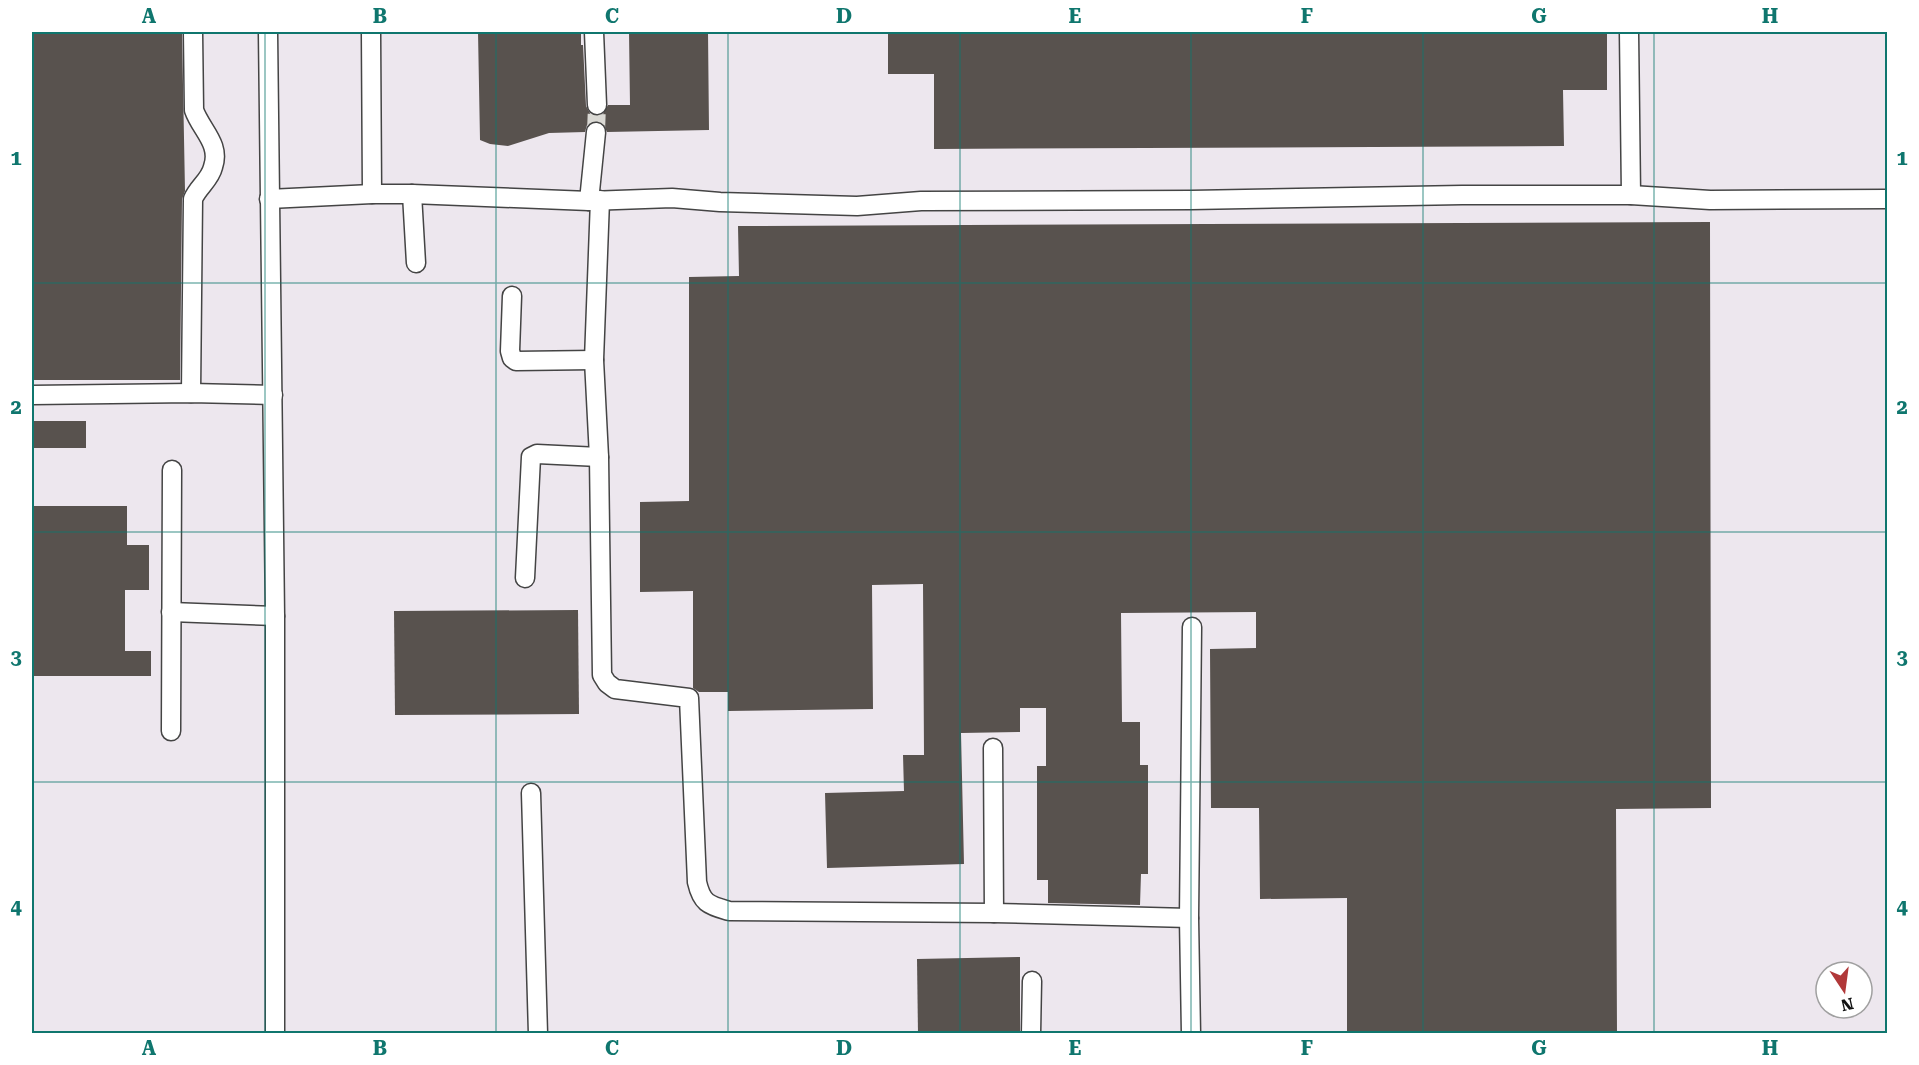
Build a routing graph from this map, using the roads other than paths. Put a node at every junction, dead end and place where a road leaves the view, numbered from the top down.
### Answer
1 (193, 32) edge
2 (268, 32) edge
3 (371, 32) edge
4 (594, 32) edge
5 (1629, 32) edge
6 (597, 105) tunnel mouth
7 (596, 132) tunnel mouth
8 (372, 194) junction
9 (412, 194) junction
10 (1631, 195) junction
11 (269, 199) junction
12 (1887, 199) edge
13 (594, 200) junction
14 (416, 264) dead end
15 (512, 296) dead end
16 (594, 360) junction
17 (191, 393) junction
18 (32, 395) edge
19 (273, 395) junction
20 (599, 457) junction
21 (172, 470) dead end
22 (525, 578) dead end
23 (171, 612) junction
24 (275, 616) junction
25 (1192, 627) dead end
26 (171, 731) dead end
27 (993, 748) dead end
28 (531, 793) dead end
29 (994, 913) junction
30 (1189, 918) junction
31 (1032, 981) dead end
32 (275, 1034) edge
33 (538, 1034) edge
34 (1031, 1034) edge
35 (1191, 1034) edge

1 - 17 street
2 - 11 street
3 - 8 street
4 - 6 street
5 - 10 street
7 - 13 street
8 - 9 street
8 - 11 street
9 - 13 street
9 - 14 street
10 - 12 street
10 - 13 street
11 - 19 street
13 - 16 street
15 - 16 street
16 - 20 street
17 - 18 street
17 - 19 street
19 - 24 street
20 - 22 street
20 - 29 street
21 - 23 street
23 - 24 street
23 - 26 street
24 - 32 street
25 - 30 street
27 - 29 street
28 - 33 street
29 - 30 street
30 - 35 street
31 - 34 street

